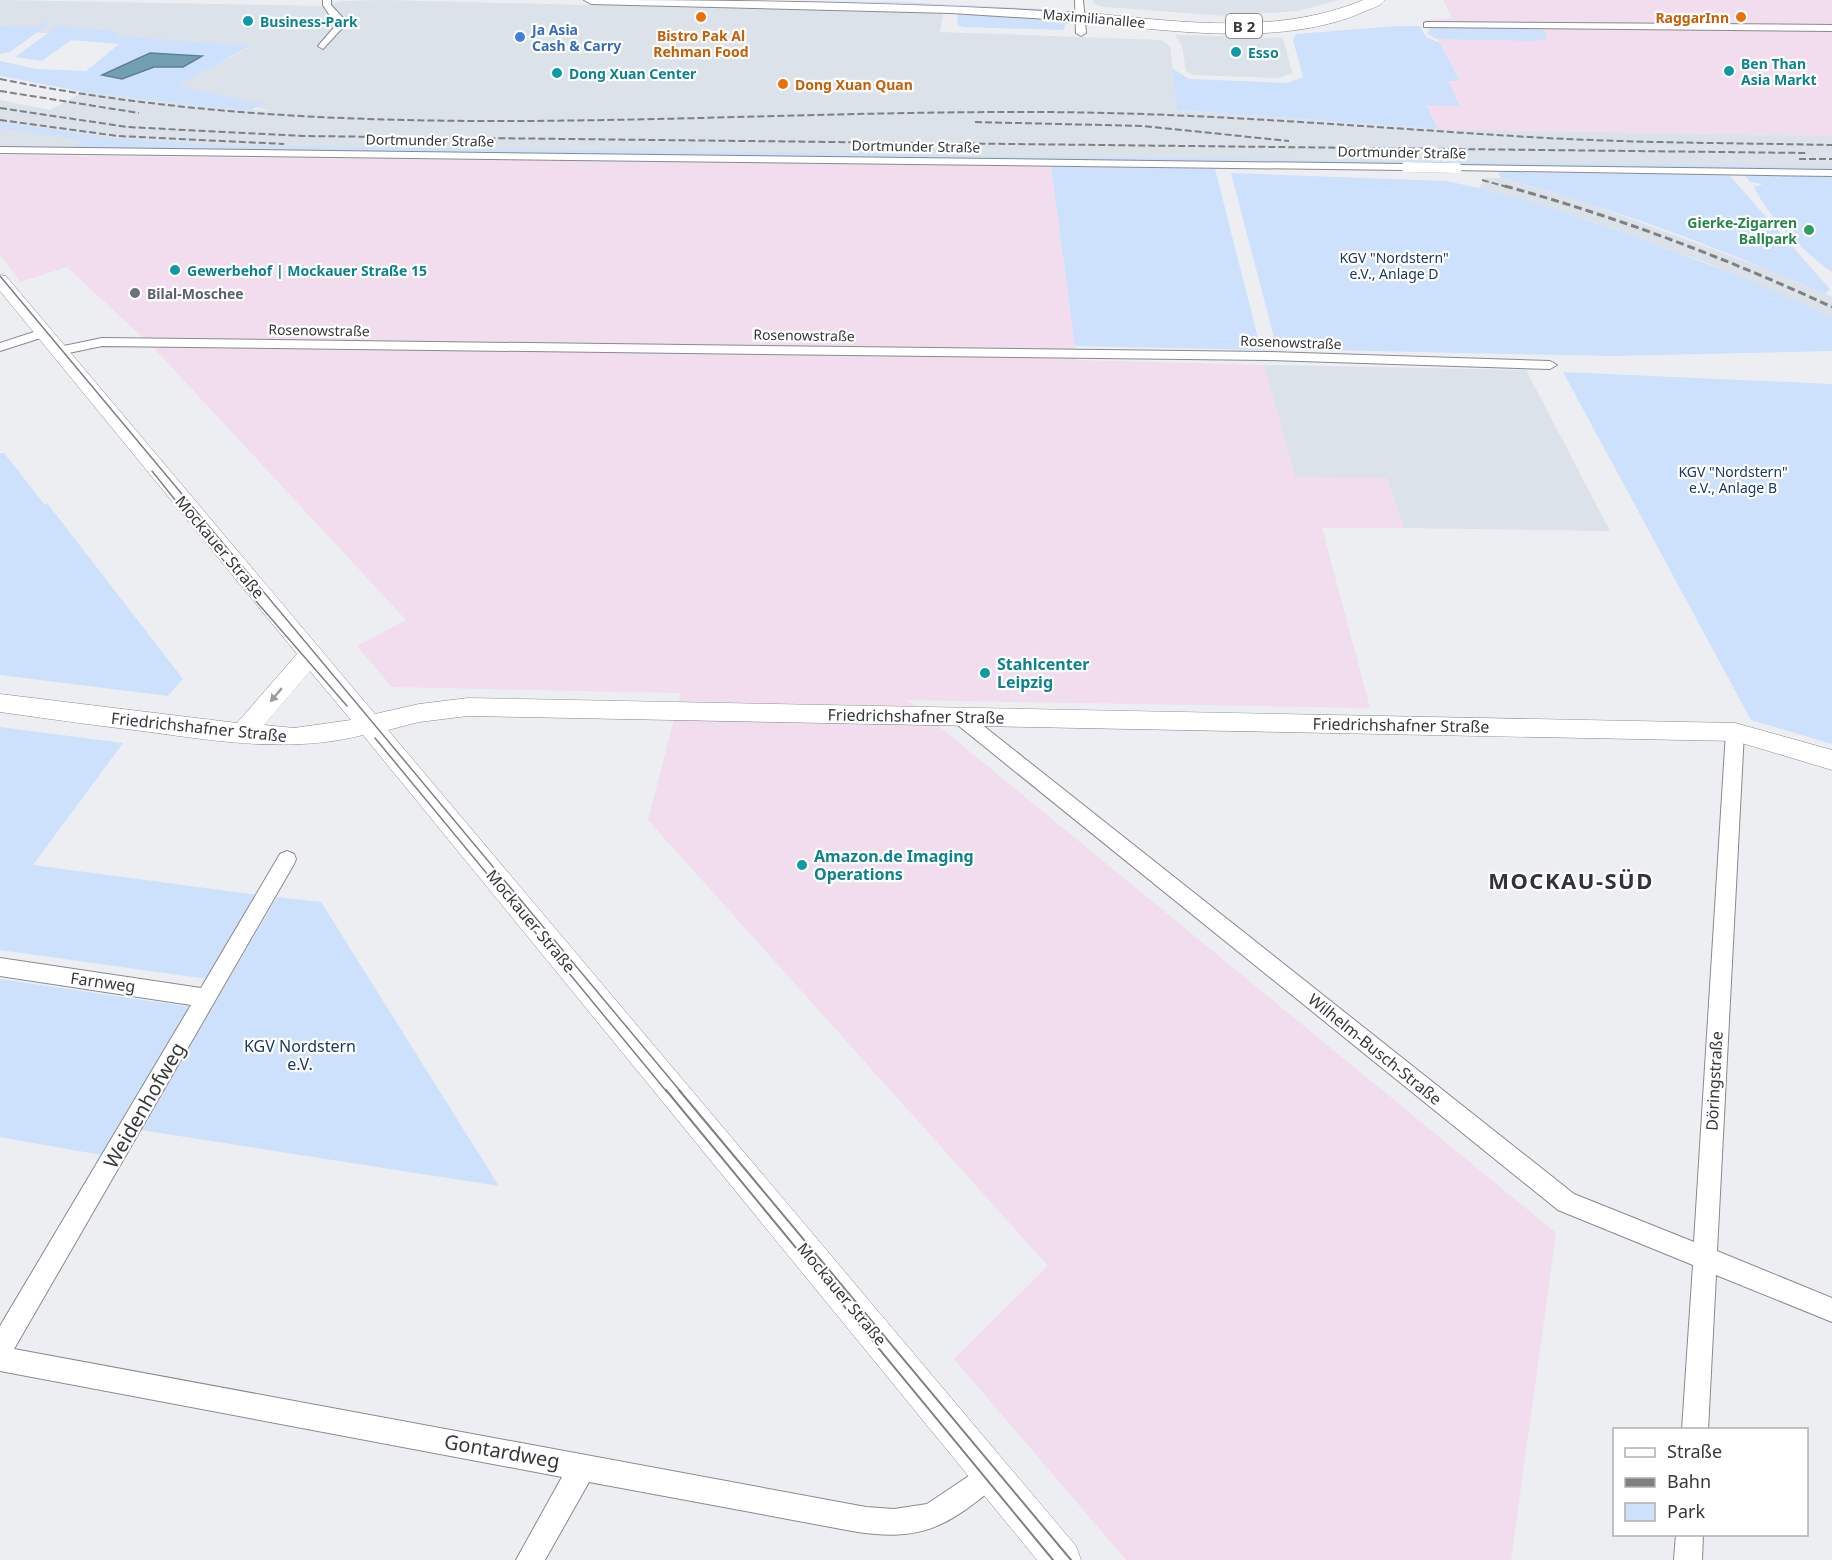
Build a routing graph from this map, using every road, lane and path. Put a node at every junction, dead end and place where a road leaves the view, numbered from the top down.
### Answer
1 (327, 0) edge
2 (591, 0) edge
3 (920, 0) edge
4 (1350, 0) edge
5 (1377, 0) edge
6 (1080, 15) edge
7 (1427, 25) dead end
8 (1832, 28) edge
9 (323, 46) dead end
10 (0, 150) edge
11 (1832, 173) edge
12 (0, 280) edge
13 (43, 333) junction
14 (0, 347) edge
15 (59, 351) junction
16 (1550, 365) dead end
17 (310, 655) junction
18 (0, 703) edge
19 (960, 717) junction
20 (369, 725) junction
21 (1735, 732) junction
22 (240, 734) junction
23 (1832, 760) edge
24 (287, 859) dead end
25 (0, 967) edge
26 (206, 998) junction
27 (1703, 1258) junction
28 (1832, 1310) edge
29 (0, 1350) edge
30 (0, 1359) edge
31 (1695, 1428) edge
32 (583, 1466) junction
33 (991, 1474) junction
34 (1690, 1536) edge
35 (530, 1560) edge
36 (1062, 1560) edge
37 (1688, 1560) edge

1 - 9 street
2 - 6 main road, Maximilianallee / B 2
3 - 6 main road, Maximilianallee / B 2
4 - 6 highway, Maximilianallee / B 2
5 - 6 highway, Maximilianallee / B 2
7 - 8 street
10 - 11 street, Dortmunder Straße, bridge
12 - 13 main road, Mockauer Straße
13 - 14 street
13 - 15 main road, Mockauer Straße
15 - 16 street, Rosenowstraße
15 - 17 main road, Mockauer Straße
17 - 20 main road, Mockauer Straße
17 -> 22 main road
18 - 22 main road, Friedrichshafner Straße
19 - 20 main road, Friedrichshafner Straße
19 - 21 main road, Friedrichshafner Straße
19 - 27 street, Wilhelm-Busch-Straße
20 - 22 main road, Friedrichshafner Straße
20 - 33 main road, Mockauer Straße
21 - 23 main road, Friedrichshafner Straße
21 - 27 street, Döringstraße
24 - 26 street, Weidenhofweg
25 - 26 street, Farnweg
26 - 29 street, Weidenhofweg
27 - 28 street, Wilhelm-Busch-Straße
27 - 31 street, Döringstraße
30 - 32 street, Gontardweg
32 - 33 street, Gontardweg
32 - 35 street
33 - 36 main road, Mockauer Straße
34 - 37 street

